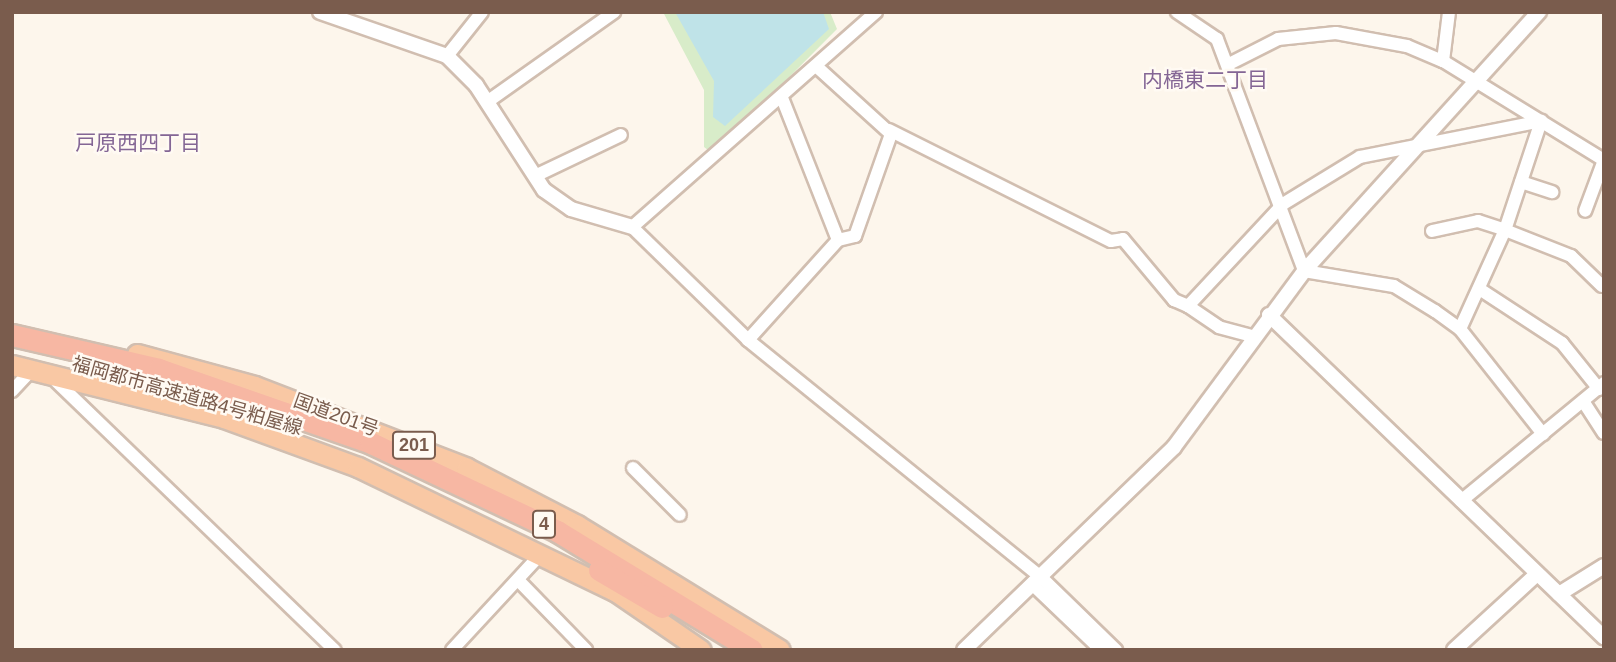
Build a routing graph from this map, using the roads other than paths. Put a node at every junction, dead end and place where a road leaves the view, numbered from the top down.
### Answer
1 (320, 12) edge
2 (482, 12) edge
3 (614, 12) edge
4 (877, 12) edge
5 (1177, 12) edge
6 (1450, 12) edge
7 (1539, 12) edge
8 (447, 56) junction
9 (1443, 61) junction
10 (1229, 64) junction
11 (816, 65) junction
12 (1480, 82) junction
13 (782, 98) junction
14 (487, 102) junction
15 (1541, 121) junction
16 (889, 130) junction
17 (621, 135) dead end
18 (1416, 150) junction
19 (535, 176) junction
20 (1521, 182) junction
21 (1552, 192) dead end
22 (1283, 204) junction
23 (1585, 211) dead end
24 (632, 227) junction
25 (1505, 230) junction
26 (1432, 231) dead end
27 (838, 240) junction
28 (1304, 271) junction
29 (1602, 286) edge
30 (1481, 290) junction
31 (1188, 306) junction
32 (1269, 315) junction
33 (1460, 329) junction
34 (12, 331) edge
35 (1252, 336) junction
36 (748, 340) junction
37 (12, 349) edge
38 (20, 369) edge
39 (12, 371) edge
40 (1601, 386) edge
41 (12, 391) edge
42 (1583, 401) junction
43 (1604, 433) edge
44 (1543, 434) junction
45 (633, 468) dead end
46 (1461, 501) junction
47 (680, 515) dead end
48 (541, 554) junction
49 (1604, 566) edge
50 (1537, 574) junction
51 (518, 580) junction
52 (1037, 581) junction
53 (1559, 594) junction
54 (1604, 637) edge
55 (335, 650) edge
56 (452, 650) edge
57 (586, 650) edge
58 (701, 650) edge
59 (728, 650) edge
60 (751, 650) edge
61 (780, 650) edge
62 (964, 650) edge
63 (1101, 650) edge
64 (1116, 650) edge
65 (1454, 650) edge

1 - 8 street
2 - 8 street
3 - 14 street
4 - 11 street
5 - 10 street
6 - 9 street
7 - 12 street
8 - 14 street
9 - 10 street
9 - 12 street
10 - 22 street
11 - 13 street
11 - 16 street
12 - 15 street
12 - 18 street
13 - 24 street
13 - 27 street
14 - 19 street
15 - 18 street
15 - 20 street
15 - 23 street
16 - 27 street
16 - 31 street
17 - 19 street
18 - 22 street
18 - 28 street
19 - 24 street
20 - 21 street
20 - 25 street
22 - 28 street
22 - 31 street
24 - 36 street
25 - 26 street
25 - 29 street
25 - 30 street
27 - 36 street
28 - 32 street
28 - 33 street
30 - 33 street
30 - 40 street
31 - 35 street
32 - 35 street
32 - 46 street
33 - 44 street
34 - 60 highway, 福岡都市高速道路4号粕屋線 / 4
34 - 61 highway, 国道201号 / 201
35 - 52 street
36 - 52 street
37 - 59 highway, 福岡都市高速道路4号粕屋線 / 4
38 - 39 street
38 - 41 street
38 - 48 highway, 国道201号 / 201
38 - 55 street
40 - 42 street
42 - 43 street
42 - 44 street
44 - 46 street
45 - 47 street
46 - 50 street
48 - 51 street
48 - 58 highway, 国道201号 / 201
49 - 53 street
50 - 53 street
50 - 65 street
51 - 56 street
51 - 57 street
52 - 62 street
52 - 63 street
52 - 64 street
53 - 54 street

